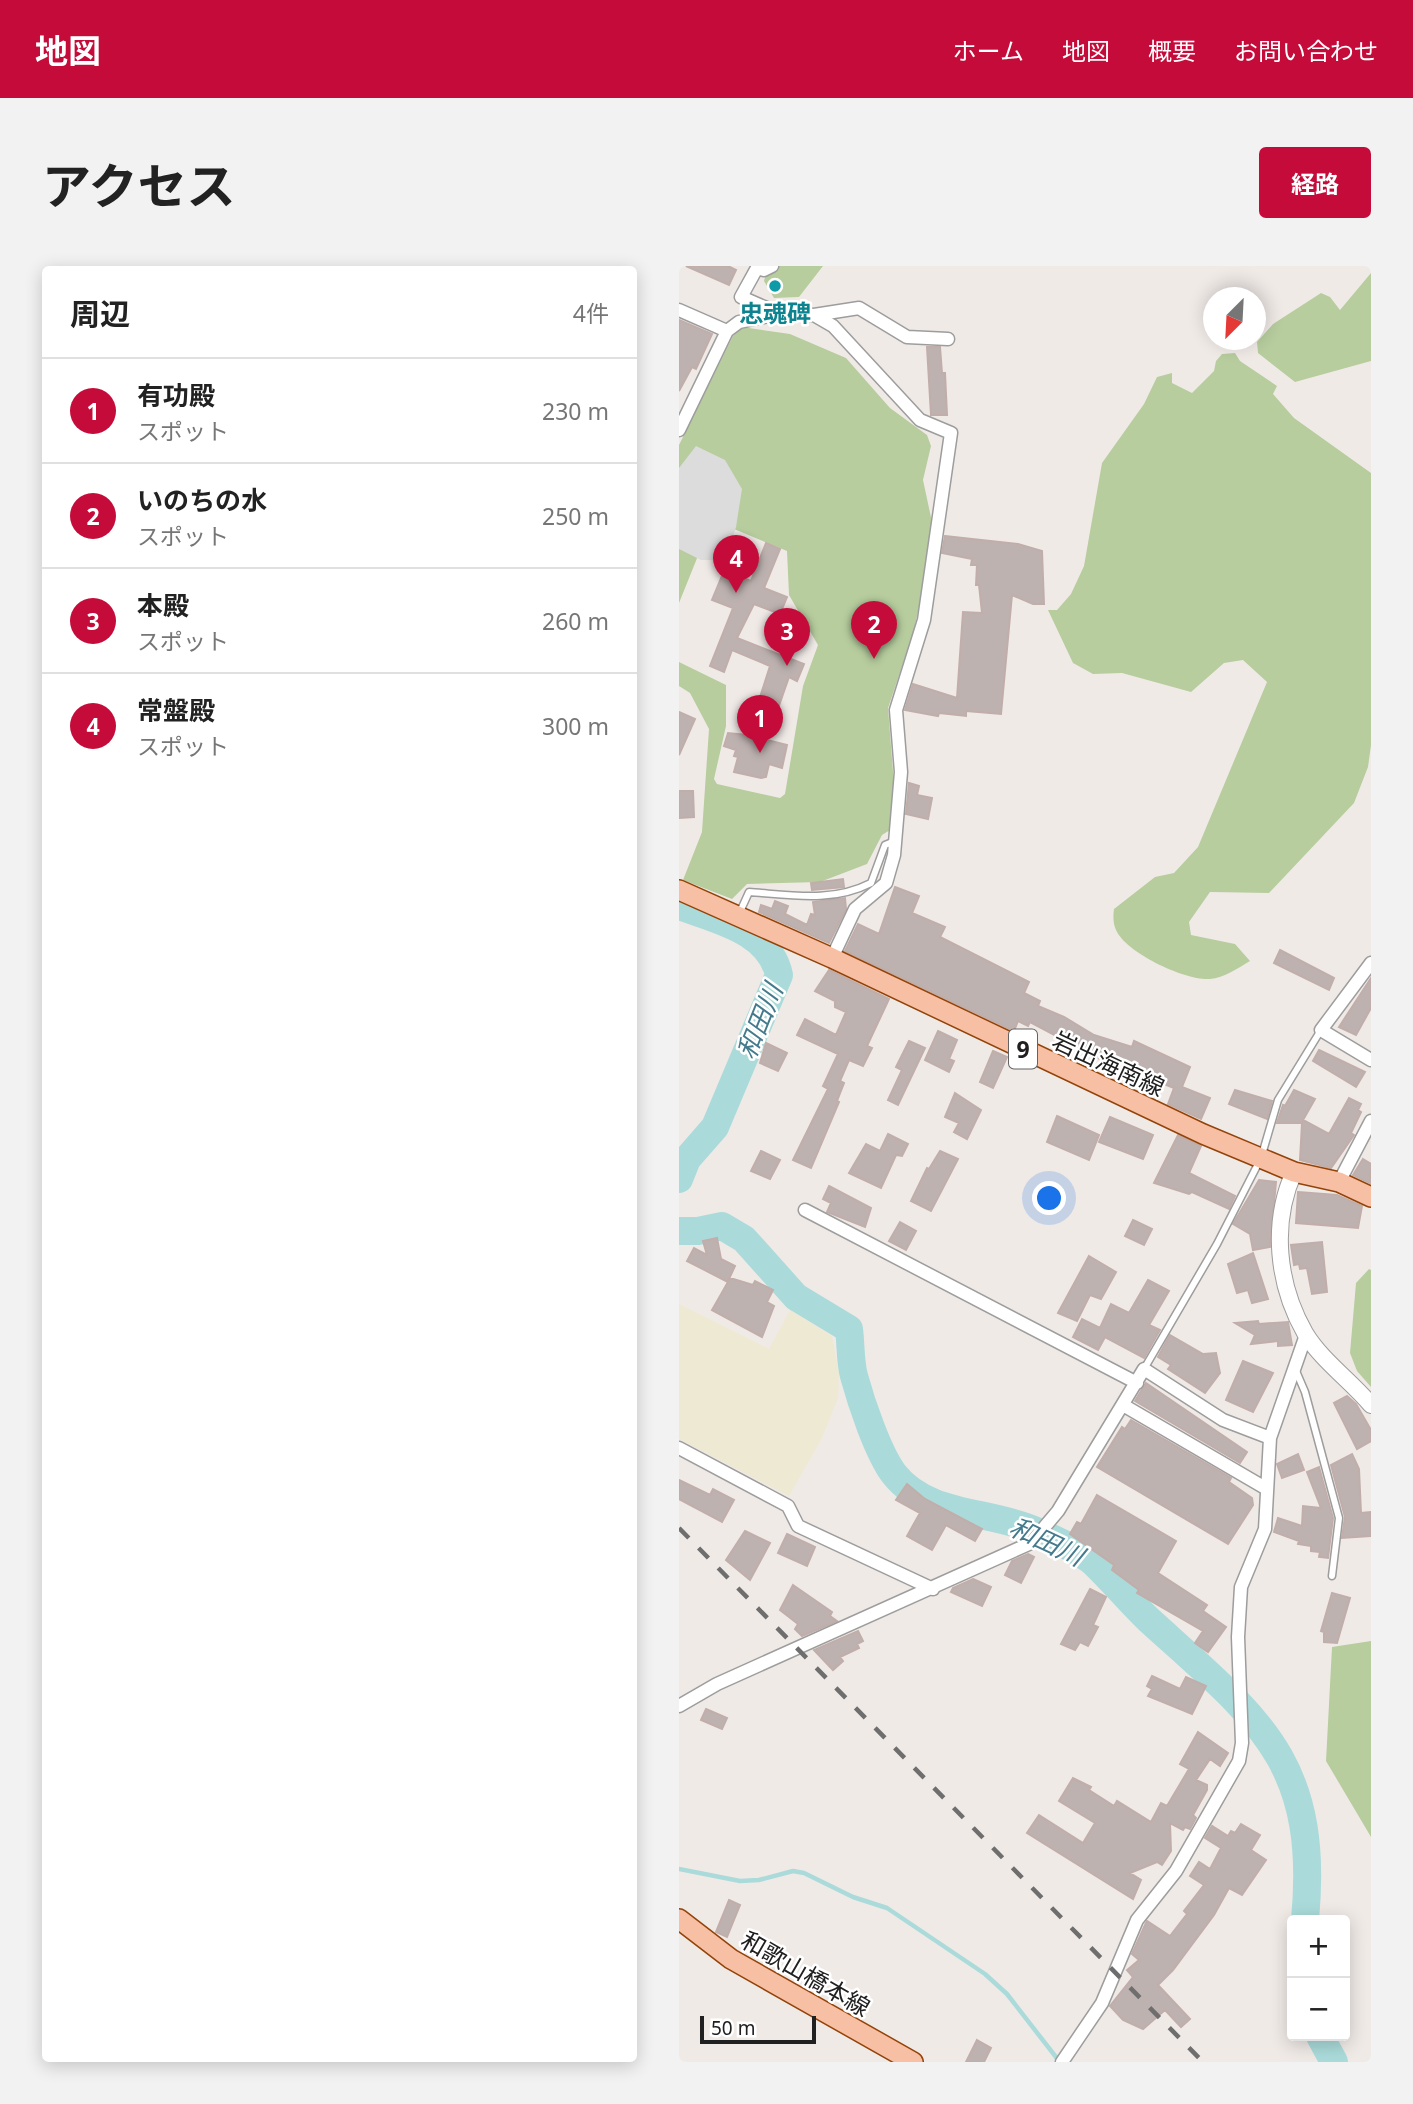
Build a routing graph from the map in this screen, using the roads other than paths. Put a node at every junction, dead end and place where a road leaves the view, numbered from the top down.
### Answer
1 (772, 266) edge
2 (755, 267) edge
3 (679, 310) edge
4 (778, 313) junction
5 (814, 315) junction
6 (727, 331) junction
7 (948, 339) dead end
8 (679, 430) edge
9 (895, 841) junction
10 (679, 890) edge
11 (738, 916) junction
12 (832, 958) junction
13 (1371, 963) edge
14 (1321, 1030) junction
15 (1371, 1060) edge
16 (1371, 1121) edge
17 (1261, 1158) junction
18 (1294, 1172) junction
19 (1339, 1182) junction
20 (1371, 1196) edge
21 (805, 1210) dead end
22 (1306, 1335) junction
23 (1294, 1368) junction
24 (1144, 1369) junction
25 (1137, 1382) junction
26 (1123, 1405) junction
27 (1371, 1405) edge
28 (1270, 1438) junction
29 (679, 1448) edge
30 (1267, 1489) junction
31 (1332, 1576) dead end
32 (933, 1589) junction
33 (679, 1706) edge
34 (679, 1919) edge
35 (913, 2062) edge
36 (1062, 2062) edge

1 - 2 street
2 - 4 street
3 - 6 street
4 - 5 street
4 - 6 street
5 - 7 street
5 - 9 street
6 - 8 street
9 - 11 lane
9 - 12 street
10 - 11 main road, 岩出海南線 / 9
11 - 12 main road, 岩出海南線 / 9
12 - 17 main road, 岩出海南線 / 9
13 - 14 street
14 - 15 street
14 - 17 lane
16 - 19 street
17 - 18 main road, 岩出海南線 / 9
17 - 24 lane
18 - 19 main road, 岩出海南線 / 9
18 - 22 street
19 - 20 main road, 岩出海南線 / 9
21 - 25 street
22 - 23 street
22 - 27 street
23 - 28 street
23 - 31 lane
24 - 25 street
24 - 28 street
25 - 26 street
26 - 30 street
26 - 32 street
28 - 30 street
29 - 32 street
30 - 36 street
32 - 33 street
34 - 35 main road, 和歌山橋本線

